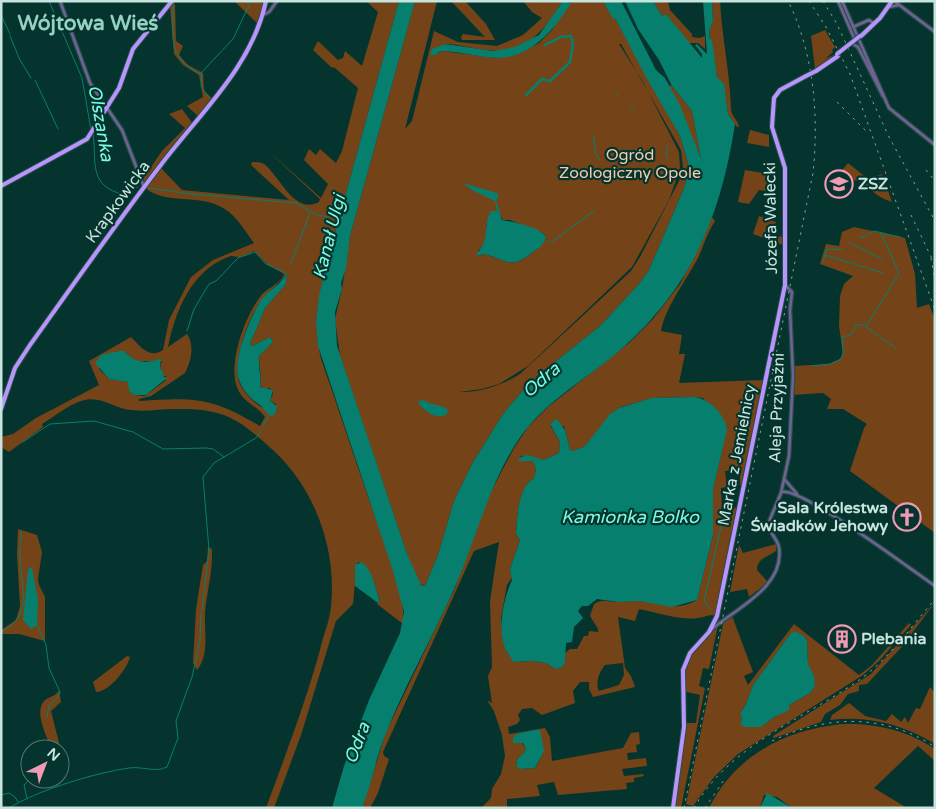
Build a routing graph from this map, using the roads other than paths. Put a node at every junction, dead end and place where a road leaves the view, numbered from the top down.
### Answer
1 (60, 1) edge
2 (172, 1) edge
3 (266, 1) edge
4 (277, 1) edge
5 (840, 1) edge
6 (893, 1) edge
7 (899, 5) junction
8 (888, 7) junction
9 (262, 15) junction
10 (874, 24) junction
11 (853, 27) junction
12 (935, 32) edge
13 (854, 42) junction
14 (884, 97) junction
15 (107, 105) junction
16 (935, 145) edge
17 (1, 186) edge
18 (144, 187) junction
19 (785, 284) junction
20 (1, 409) edge
21 (785, 480) junction
22 (781, 493) junction
23 (797, 494) junction
24 (935, 586) edge
25 (711, 630) junction
26 (673, 808) edge

1 - 15 street
2 - 15 main road
3 - 9 main road, Krapkowicka
4 - 9 street, Krapkowicka
5 - 11 street
5 - 13 street
6 - 7 street
6 - 8 main road
7 - 8 street
7 - 12 street
8 - 10 main road
9 - 18 main road, Krapkowicka
10 - 11 street
10 - 13 main road, bridge
11 - 14 street
13 - 14 street
13 - 19 main road, Józefa Walecki, bridge
14 - 16 street
15 - 17 main road
15 - 18 street
18 - 20 main road, Krapkowicka
19 - 21 street, Aleja Przyjaźni
19 - 25 main road, Marka z Jemielnicy
21 - 22 street, Aleja Przyjaźni
21 - 23 street
22 - 23 street
22 - 25 street, Aleja Przyjaźni
23 - 24 street
25 - 26 main road, Aleja Przyjaźni

